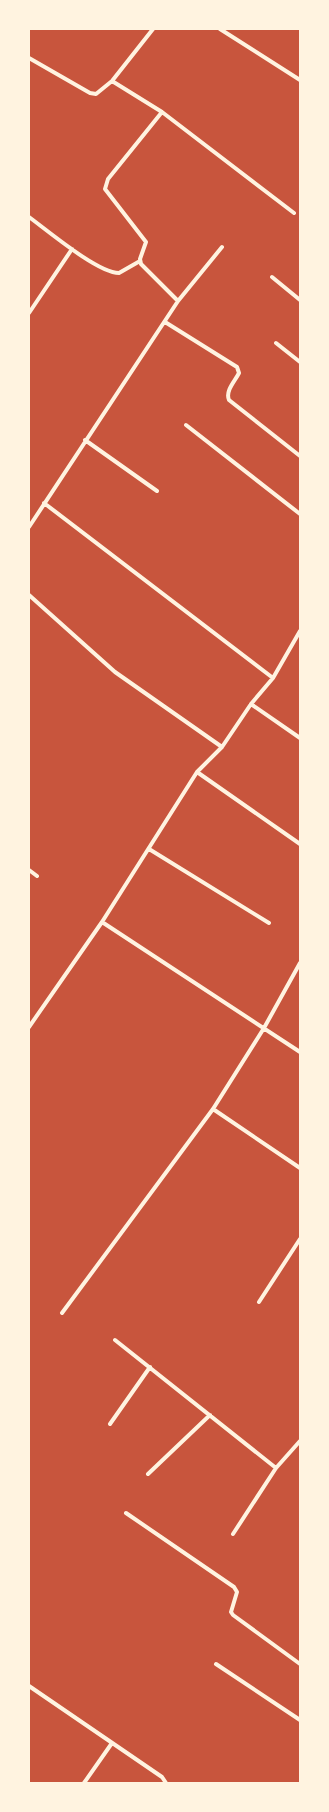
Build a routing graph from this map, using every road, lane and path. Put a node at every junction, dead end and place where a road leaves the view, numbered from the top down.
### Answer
1 (153, 29) edge
2 (220, 29) edge
3 (29, 58) edge
4 (300, 80) edge
5 (112, 81) junction
6 (162, 112) junction
7 (294, 213) dead end
8 (29, 217) edge
9 (222, 247) dead end
10 (72, 249) junction
11 (140, 261) junction
12 (272, 277) dead end
13 (300, 300) edge
14 (178, 301) junction
15 (29, 313) edge
16 (165, 322) junction
17 (276, 343) dead end
18 (300, 362) edge
19 (186, 425) dead end
20 (85, 440) junction
21 (300, 456) edge
22 (157, 491) dead end
23 (44, 503) junction
24 (300, 514) edge
25 (29, 527) edge
26 (29, 595) edge
27 (300, 630) edge
28 (298, 636) edge
29 (273, 678) junction
30 (251, 704) junction
31 (300, 738) edge
32 (222, 747) junction
33 (197, 772) junction
34 (300, 844) edge
35 (148, 849) junction
36 (29, 870) edge
37 (37, 876) dead end
38 (102, 922) junction
39 (269, 923) dead end
40 (300, 963) edge
41 (29, 1027) edge
42 (264, 1028) junction
43 (300, 1052) edge
44 (213, 1109) junction
45 (300, 1168) edge
46 (300, 1238) edge
47 (259, 1302) dead end
48 (62, 1313) dead end
49 (115, 1340) dead end
50 (150, 1367) junction
51 (210, 1415) junction
52 (110, 1424) dead end
53 (300, 1442) edge
54 (276, 1468) junction
55 (148, 1474) dead end
56 (126, 1513) dead end
57 (233, 1534) dead end
58 (216, 1664) dead end
59 (300, 1664) edge
60 (29, 1686) edge
61 (300, 1720) edge
62 (112, 1743) junction
63 (84, 1783) edge
64 (166, 1783) edge

1 - 5 street
2 - 4 street
3 - 5 street
5 - 6 street
6 - 7 street
6 - 11 street
8 - 10 street
9 - 14 street
10 - 11 street
10 - 15 street
11 - 14 street
12 - 13 street
14 - 16 street
16 - 20 street
16 - 21 street
17 - 18 street
19 - 24 street
20 - 22 street
20 - 23 street
23 - 25 street
23 - 29 street
26 - 32 street
27 - 28 street
28 - 29 street
29 - 30 street
30 - 31 street
30 - 32 street
32 - 33 street
33 - 34 street
33 - 35 street
35 - 38 street
35 - 39 street
36 - 37 street
38 - 41 street
38 - 42 street
40 - 42 street
42 - 43 street
42 - 44 street
44 - 45 street
44 - 48 street
46 - 47 street
49 - 50 street
50 - 51 street
50 - 52 street
51 - 54 street
51 - 55 street
53 - 54 street
54 - 57 street
56 - 59 street
58 - 61 street
60 - 62 street
62 - 63 street
62 - 64 street

